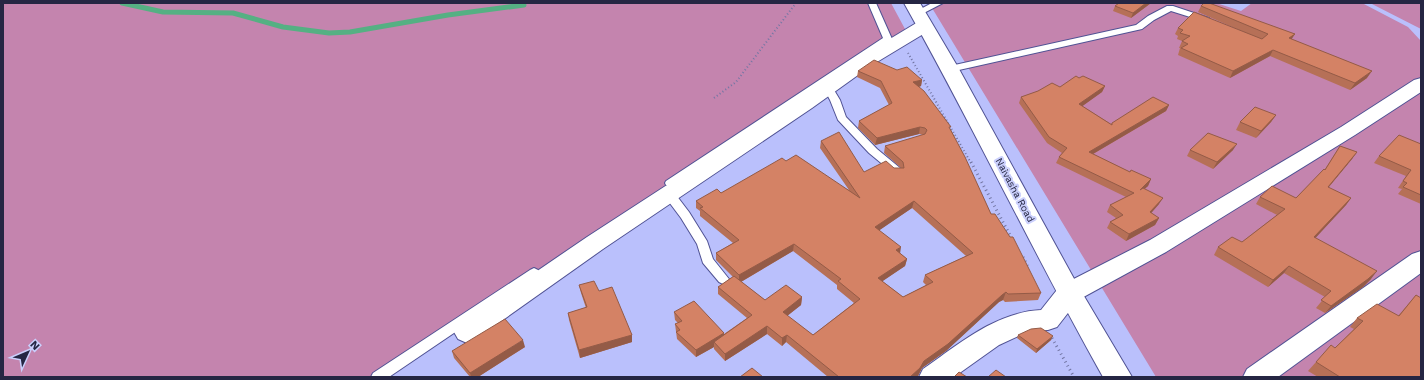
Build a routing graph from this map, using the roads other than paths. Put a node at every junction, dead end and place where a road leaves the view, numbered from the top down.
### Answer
1 (872, 3) edge
2 (939, 3) edge
3 (918, 14) edge
4 (1218, 24) edge
5 (950, 69) junction
6 (1421, 84) edge
7 (828, 88) junction
8 (886, 147) edge
9 (873, 151) junction
10 (898, 172) edge
11 (668, 194) junction
12 (1421, 260) edge
13 (723, 279) dead end
14 (1069, 293) junction
15 (467, 332) dead end
16 (378, 377) edge
17 (933, 377) edge
18 (1118, 377) edge
19 (1257, 377) edge

1 - 16 lane
2 - 3 lane
3 - 5 street, Naivasha Road
3 - 7 street
4 - 5 lane
5 - 14 street, Naivasha Road
6 - 14 street
7 - 9 lane
7 - 11 street
8 - 9 lane
9 - 10 lane
11 - 13 lane
11 - 15 street
12 - 19 street
14 - 17 street
14 - 18 street, Naivasha Road

